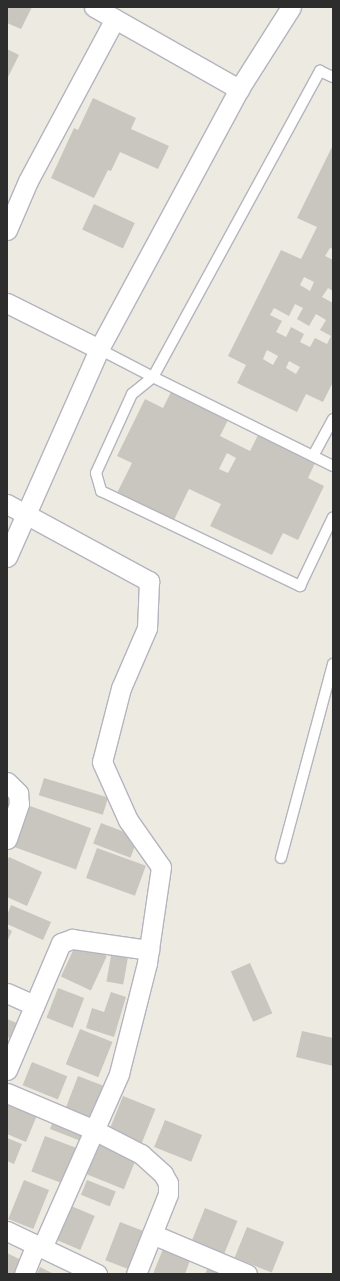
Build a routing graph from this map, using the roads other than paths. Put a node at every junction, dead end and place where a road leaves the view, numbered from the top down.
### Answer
1 (94, 7) edge
2 (291, 7) edge
3 (115, 19) junction
4 (333, 76) edge
5 (239, 89) junction
6 (7, 230) edge
7 (7, 303) edge
8 (99, 349) junction
9 (152, 377) junction
10 (333, 419) edge
11 (313, 456) junction
12 (333, 466) edge
13 (7, 504) edge
14 (26, 514) junction
15 (333, 517) edge
16 (7, 557) edge
17 (333, 664) edge
18 (330, 685) edge
19 (7, 782) edge
20 (7, 839) edge
21 (281, 858) dead end
22 (149, 950) junction
23 (7, 993) edge
24 (34, 1005) junction
25 (7, 1070) edge
26 (7, 1093) edge
27 (94, 1130) junction
28 (7, 1232) edge
29 (152, 1234) junction
30 (39, 1247) junction
31 (24, 1274) edge
32 (97, 1274) edge
33 (136, 1274) edge
34 (248, 1274) edge

1 - 3 street
2 - 5 street
3 - 5 street
3 - 6 street
4 - 9 lane
5 - 8 street
7 - 8 street
8 - 9 lane
8 - 14 street
9 - 11 lane
9 - 15 lane
10 - 11 lane
11 - 12 lane
13 - 14 street
14 - 16 street
14 - 22 street
17 - 18 lane
18 - 21 lane
19 - 20 street
22 - 24 street
22 - 27 street
23 - 24 street
24 - 25 street
26 - 27 street
27 - 29 street
27 - 30 street
28 - 30 street
29 - 33 street
29 - 34 street
30 - 31 street
30 - 32 street

